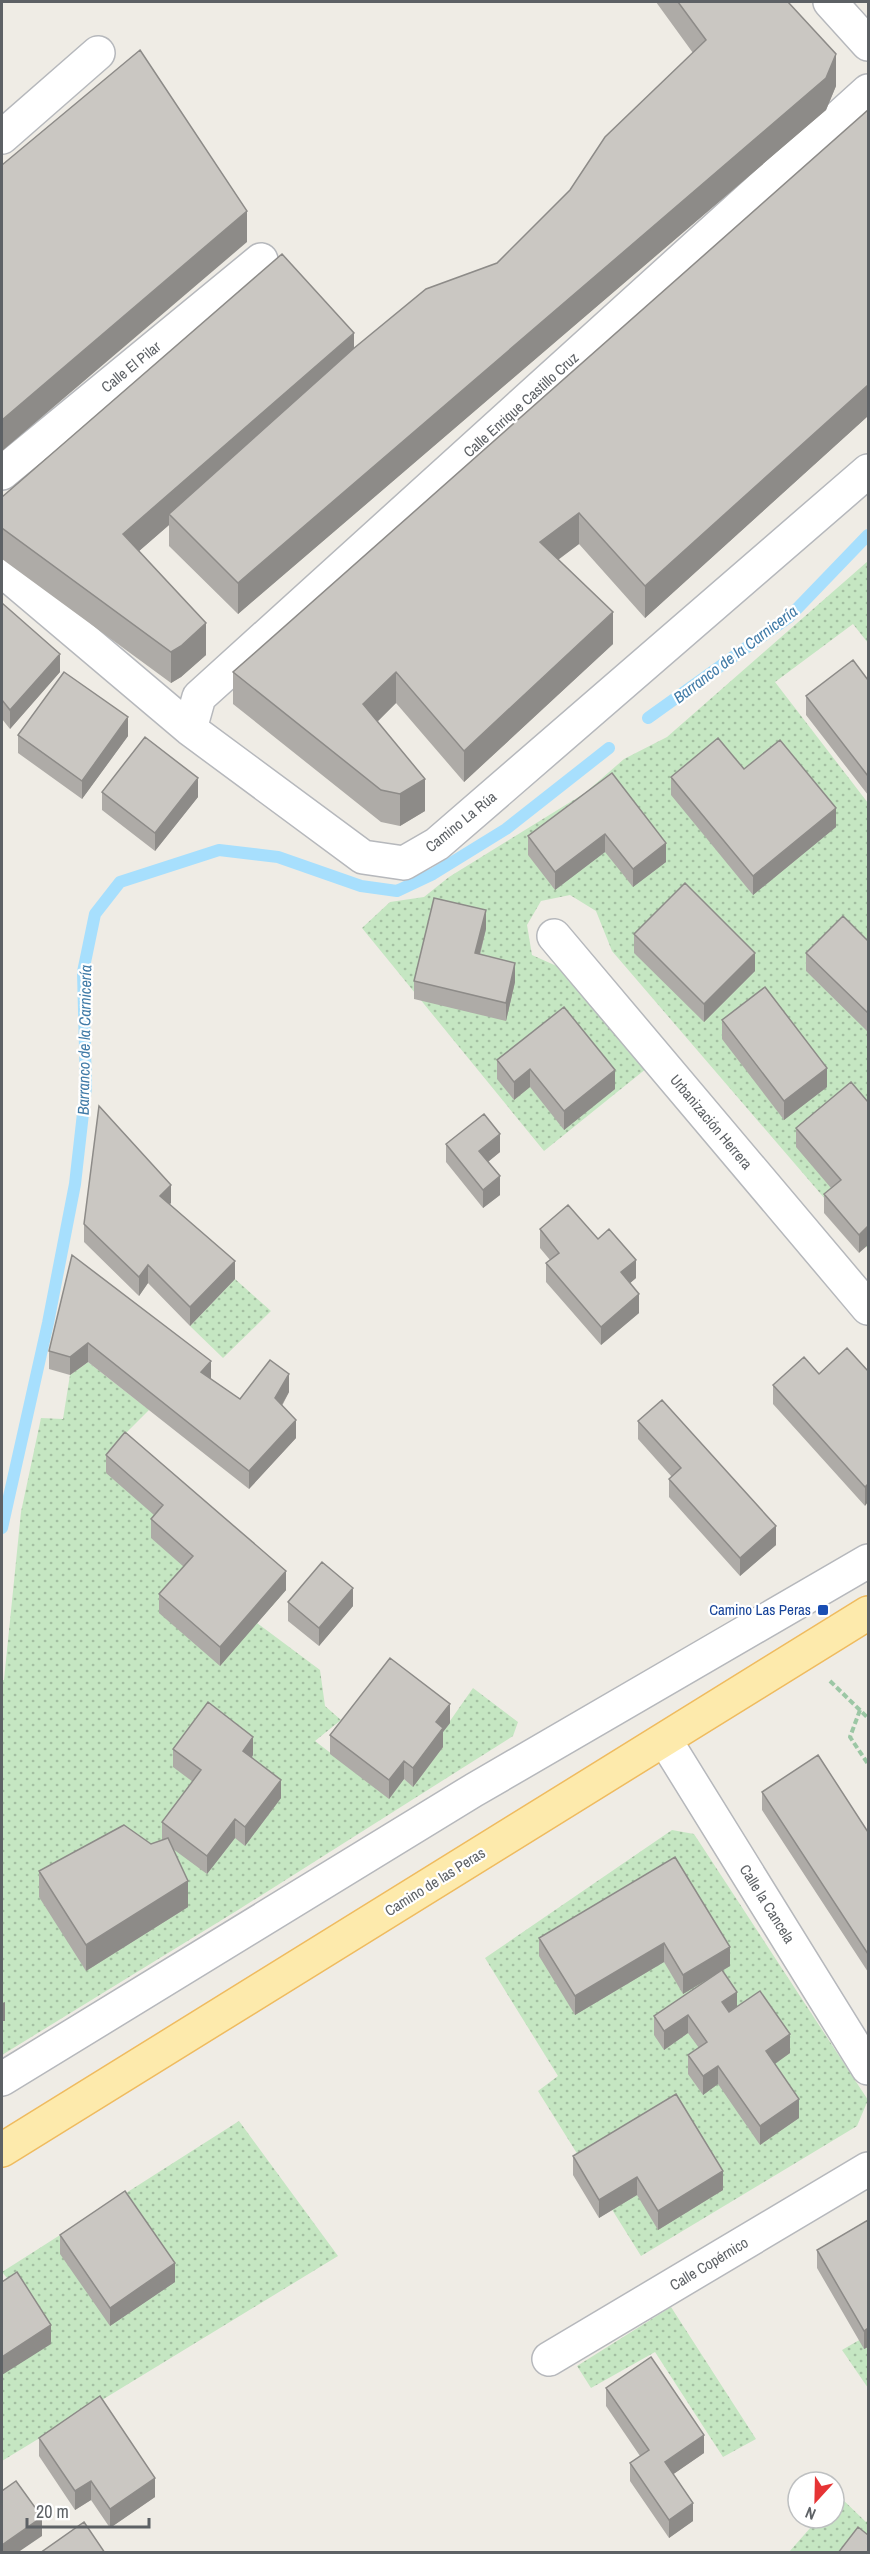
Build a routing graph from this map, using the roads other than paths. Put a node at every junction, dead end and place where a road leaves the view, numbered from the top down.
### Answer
1 (830, 2) edge
2 (868, 44) edge
3 (98, 53) dead end
4 (868, 91) edge
5 (2, 137) edge
6 (261, 260) dead end
7 (868, 471) edge
8 (2, 473) edge
9 (2, 570) edge
10 (190, 729) junction
11 (554, 936) dead end
12 (868, 1308) edge
13 (868, 1561) edge
14 (868, 1613) edge
15 (664, 1740) junction
16 (868, 2068) edge
17 (2, 2079) edge
18 (2, 2150) edge
19 (868, 2169) edge
20 (549, 2359) dead end

1 - 2 street
3 - 5 street
4 - 10 street, Calle Enrique Castillo Cruz
6 - 8 street, Calle El Pilar
7 - 10 street, Camino La Rúa
9 - 10 street, Camino La Rúa
11 - 12 street, Urbanización Herrera
13 - 17 street
14 - 15 main road, Camino de las Peras
15 - 16 street, Calle la Cancela
15 - 18 main road, Camino de las Peras
19 - 20 street, Calle Copérnico

